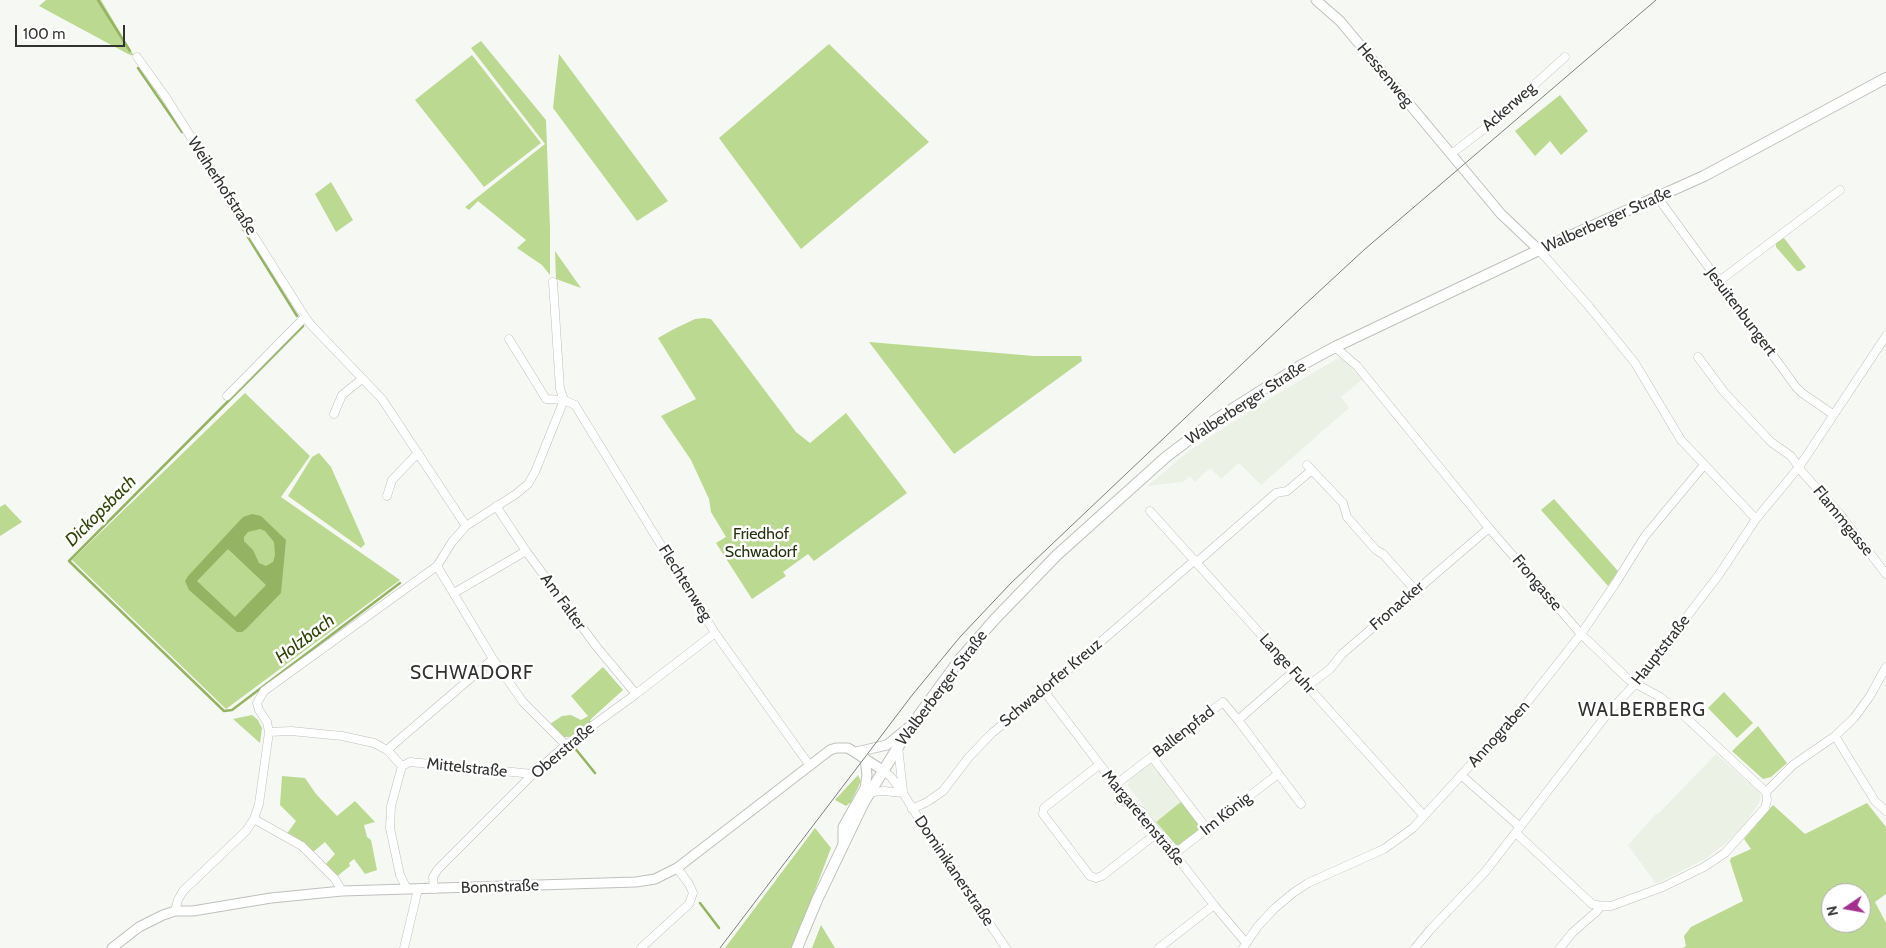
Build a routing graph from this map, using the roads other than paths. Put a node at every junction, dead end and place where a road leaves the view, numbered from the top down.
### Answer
1 (1316, 0) edge
2 (1565, 57) dead end
3 (137, 58) dead end
4 (1886, 78) edge
5 (1450, 154) junction
6 (1840, 190) dead end
7 (1658, 198) junction
8 (1539, 250) junction
9 (553, 282) dead end
10 (1718, 282) junction
11 (306, 317) junction
12 (1886, 336) edge
13 (509, 339) dead end
14 (1335, 346) junction
15 (1698, 357) dead end
16 (362, 379) junction
17 (227, 396) dead end
18 (564, 400) junction
19 (334, 414) dead end
20 (1834, 415) junction
21 (418, 453) junction
22 (1704, 465) junction
23 (1799, 467) junction
24 (387, 496) dead end
25 (496, 506) junction
26 (1150, 512) dead end
27 (1756, 519) junction
28 (466, 526) junction
29 (1490, 528) junction
30 (526, 551) junction
31 (1196, 561) junction
32 (437, 566) junction
33 (1886, 574) edge
34 (1415, 590) junction
35 (454, 594) junction
36 (716, 633) junction
37 (1581, 634) junction
38 (493, 659) junction
39 (1885, 670) edge
40 (1294, 671) junction
41 (1635, 684) junction
42 (1308, 686) junction
43 (1044, 691) junction
44 (636, 694) junction
45 (1238, 720) junction
46 (911, 726) junction
47 (269, 732) junction
48 (1835, 736) junction
49 (566, 745) junction
50 (898, 747) junction
51 (387, 750) junction
52 (856, 752) junction
53 (1152, 757) junction
54 (865, 758) junction
55 (1099, 765) junction
56 (402, 766) junction
57 (810, 766) junction
58 (884, 771) junction
59 (534, 774) junction
60 (1278, 774) junction
61 (1461, 775) junction
62 (1116, 785) junction
63 (872, 792) junction
64 (1766, 792) junction
65 (903, 793) junction
66 (1301, 804) dead end
67 (912, 809) junction
68 (1886, 811) edge
69 (1424, 816) junction
70 (254, 819) junction
71 (1207, 829) junction
72 (1518, 830) junction
73 (1157, 833) junction
74 (843, 844) junction
75 (1174, 854) junction
76 (677, 868) junction
77 (407, 889) junction
78 (418, 889) junction
79 (434, 889) junction
80 (342, 891) junction
81 (1214, 905) junction
82 (1601, 906) junction
83 (175, 911) junction
84 (1565, 941) junction
85 (1245, 945) edge
86 (112, 948) edge
87 (404, 948) edge
88 (642, 948) edge
89 (797, 948) edge
90 (1006, 948) edge
91 (1159, 948) edge
92 (1415, 948) edge
93 (1560, 948) edge
94 (1571, 948) edge

1 - 5 street, Hessenweg
2 - 5 street, Ackerweg
3 - 11 street, Weiherhofstraße
4 - 7 main road, Walberberger Straße
5 - 8 street, Hessenweg
6 - 10 street
7 - 8 main road, Walberberger Straße
7 - 10 street, Jesuitenbungert
8 - 14 main road, Walberberger Straße
8 - 22 street
9 - 18 street
10 - 20 street, Jesuitenbungert
11 - 16 street, Weiherhofstraße
11 - 17 street
12 - 20 street, Hauptstraße
13 - 18 street
14 - 29 street, Frongasse
14 - 46 main road, Walberberger Straße
15 - 23 street, Flammgasse
16 - 19 street
16 - 21 street, Weiherhofstraße
18 - 25 street
18 - 36 street, Flechtenweg
20 - 23 street, Hauptstraße
21 - 24 street
21 - 28 street, Weiherhofstraße
22 - 27 street
22 - 37 street, Annograben
23 - 27 street, Hauptstraße
23 - 33 street, Flammgasse
25 - 28 street
25 - 30 street, Am Falter
26 - 31 street, Lange Fuhr
27 - 41 street, Hauptstraße
28 - 32 street
29 - 34 street, Fronacker
29 - 37 street, Frongasse
30 - 35 street
30 - 44 street, Am Falter
31 - 34 street, Schwadorfer Kreuz
31 - 40 street, Lange Fuhr
31 - 43 street, Schwadorfer Kreuz
32 - 35 street
32 - 47 street
34 - 42 street, Fronacker
35 - 38 street
36 - 44 street, Oberstraße
36 - 57 street, Flechtenweg
37 - 41 street, Frongasse
37 - 61 street, Annograben
38 - 49 street
38 - 51 street
39 - 48 street
40 - 42 street, Lange Fuhr
40 - 45 street, Ballenpfad
41 - 64 street, Frongasse
41 - 72 street, Hauptstraße
42 - 69 street, Lange Fuhr
43 - 55 street, Margaretenstraße
43 - 67 street, Schwadorfer Kreuz
44 - 49 street, Oberstraße
45 - 53 street, Ballenpfad
45 - 60 street
46 - 50 main road, Walberberger Straße
46 - 52 street, Bonnstraße
47 - 51 street
47 - 70 street
48 - 64 street
48 - 68 street
49 - 59 street, Oberstraße
50 - 58 main road, Walberberger Straße
50 - 65 street, Dominikanerstraße
51 - 56 street
52 - 54 street, Bonnstraße
52 - 57 street, Bonnstraße
53 - 62 street, Ballenpfad
53 - 71 street
54 - 58 street, Bonnstraße
54 - 74 street
55 - 62 street, Margaretenstraße
55 - 73 street
56 - 59 street, Mittelstraße
56 - 77 street
57 - 76 street, Bonnstraße
58 - 63 main road, Walberberger Straße
58 - 65 street, Dominikanerstraße
59 - 79 street, Oberstraße
60 - 66 street
60 - 71 street, Im König
61 - 69 street, Annograben
61 - 72 street
62 - 73 street, Margaretenstraße
63 - 65 street
63 - 74 main road, Walberberger Straße
64 - 82 street
65 - 67 street, Dominikanerstraße
67 - 90 street, Dominikanerstraße
69 - 85 street, Annograben
70 - 80 street
70 - 83 street
71 - 75 street, Im König
72 - 82 street
72 - 92 street, Hauptstraße
73 - 75 street, Margaretenstraße
74 - 89 main road, Walberberger Straße
75 - 81 street, Margaretenstraße
76 - 79 street, Bonnstraße
76 - 88 street
77 - 78 street, Bonnstraße
77 - 80 street, Bonnstraße
78 - 79 street, Bonnstraße
78 - 87 street
80 - 83 street, Bonnstraße
81 - 85 street, Margaretenstraße
81 - 91 street
82 - 84 street
83 - 86 street, Bonnstraße
84 - 93 street
84 - 94 street

